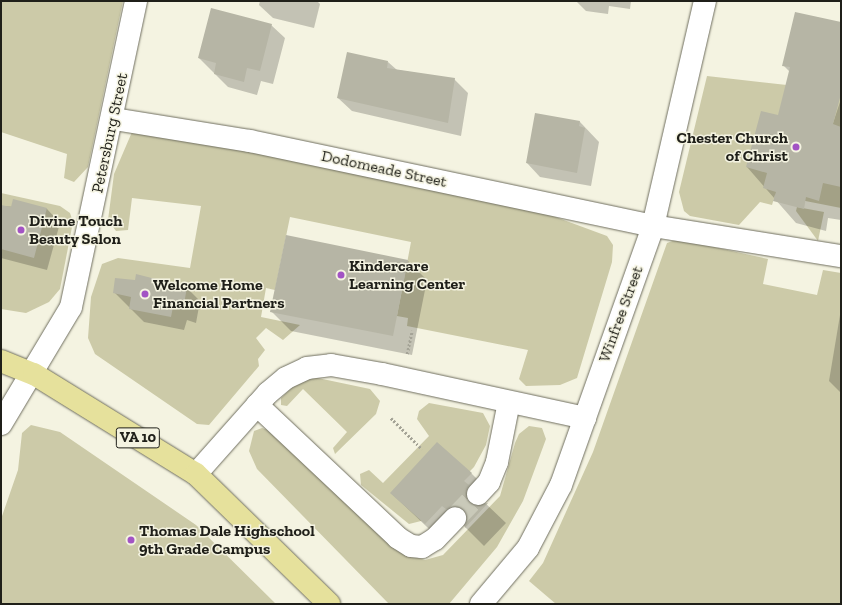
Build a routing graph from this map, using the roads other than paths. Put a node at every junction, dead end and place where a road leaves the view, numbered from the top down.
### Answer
1 (136, 1) edge
2 (705, 1) edge
3 (114, 120) junction
4 (653, 226) junction
5 (841, 256) edge
6 (1, 361) edge
7 (34, 374) junction
8 (509, 402) junction
9 (257, 405) junction
10 (585, 418) junction
11 (1, 424) edge
12 (196, 474) junction
13 (478, 494) tunnel mouth
14 (455, 518) tunnel mouth
15 (489, 601) edge
16 (328, 604) edge

1 - 3 street, Petersburg Street
2 - 4 street, Winfree Street
3 - 4 street, Dodomeade Street
3 - 7 street, Petersburg Street
4 - 5 street, Dodomeade Street
4 - 10 street, Winfree Street
6 - 7 main road, VA 10
7 - 11 street, Petersburg Street
7 - 12 main road, VA 10
8 - 9 street
8 - 10 street
8 - 13 street
9 - 12 street
9 - 14 street
10 - 15 street, Winfree Street
12 - 16 main road, VA 10

